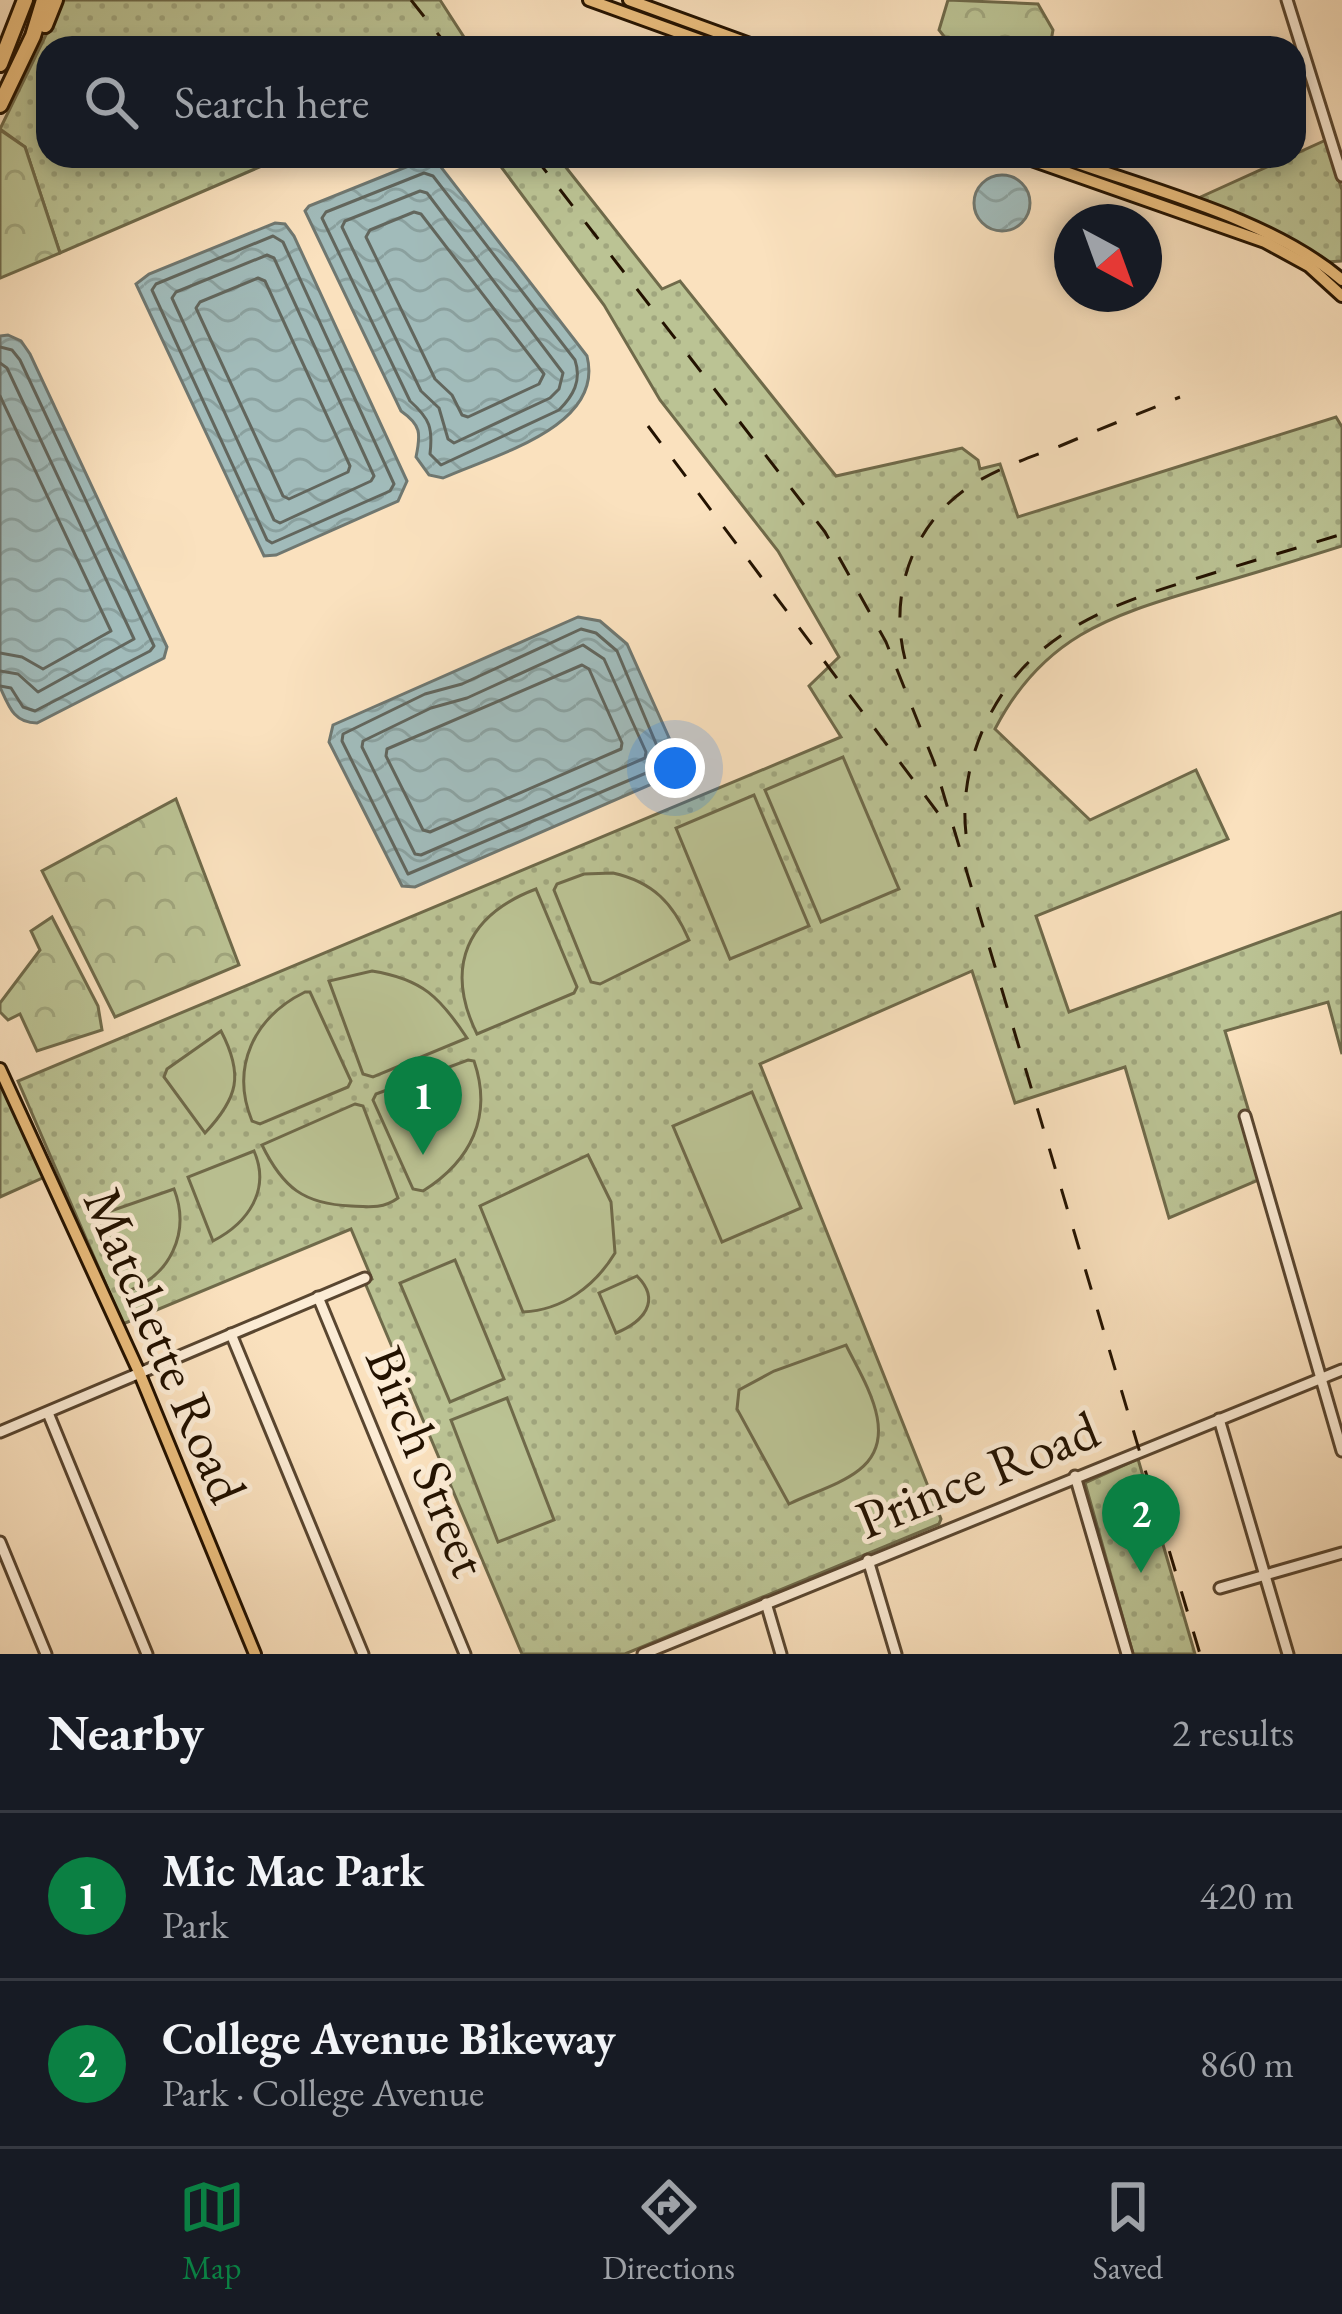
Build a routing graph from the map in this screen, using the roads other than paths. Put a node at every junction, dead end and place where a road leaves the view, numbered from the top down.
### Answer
1 (26, 0) edge
2 (44, 0) edge
3 (55, 0) edge
4 (590, 0) edge
5 (1287, 0) edge
6 (624, 4) edge
7 (39, 36) edge
8 (695, 36) edge
9 (724, 36) edge
10 (1298, 36) edge
11 (36, 44) edge
12 (1306, 61) edge
13 (0, 64) edge
14 (15, 76) junction
15 (0, 104) edge
16 (1054, 168) edge
17 (1091, 168) edge
18 (1342, 176) edge
19 (1339, 279) edge
20 (1342, 296) edge
21 (0, 1070) edge
22 (1245, 1116) dead end
23 (365, 1278) dead end
24 (318, 1297) junction
25 (231, 1334) junction
26 (1342, 1370) edge
27 (139, 1372) junction
28 (1321, 1379) junction
29 (48, 1413) junction
30 (1219, 1419) junction
31 (0, 1432) edge
32 (1342, 1451) edge
33 (1075, 1476) junction
34 (0, 1541) edge
35 (1342, 1552) edge
36 (868, 1560) junction
37 (1265, 1575) junction
38 (1220, 1588) dead end
39 (766, 1603) junction
40 (667, 1649) edge
41 (46, 1654) edge
42 (147, 1654) edge
43 (255, 1654) edge
44 (363, 1654) edge
45 (466, 1654) edge
46 (643, 1654) edge
47 (781, 1654) edge
48 (896, 1654) edge
49 (1127, 1654) edge
50 (1288, 1654) edge

1 - 13 highway
2 - 14 highway
3 - 7 highway
4 - 6 main road
5 - 10 street
6 - 8 main road
6 - 9 main road
11 - 14 highway
12 - 18 street
14 - 15 highway
16 - 19 main road
17 - 19 main road
19 - 20 main road
21 - 27 main road, Matchette Road
22 - 28 street
23 - 24 street
24 - 25 street
24 - 45 street, Birch Street
25 - 27 street
25 - 44 street
26 - 28 street, Prince Road
27 - 29 street
27 - 43 main road, Matchette Road
28 - 30 street, Prince Road
28 - 32 street
29 - 31 street
29 - 42 street
30 - 33 street, Prince Road
30 - 37 street
33 - 36 street, Prince Road
33 - 49 street
34 - 41 street
35 - 37 street
36 - 39 street, Prince Road
36 - 48 street
37 - 38 street
37 - 50 street
39 - 40 street, Prince Road
39 - 47 street
40 - 46 street, Prince Road

